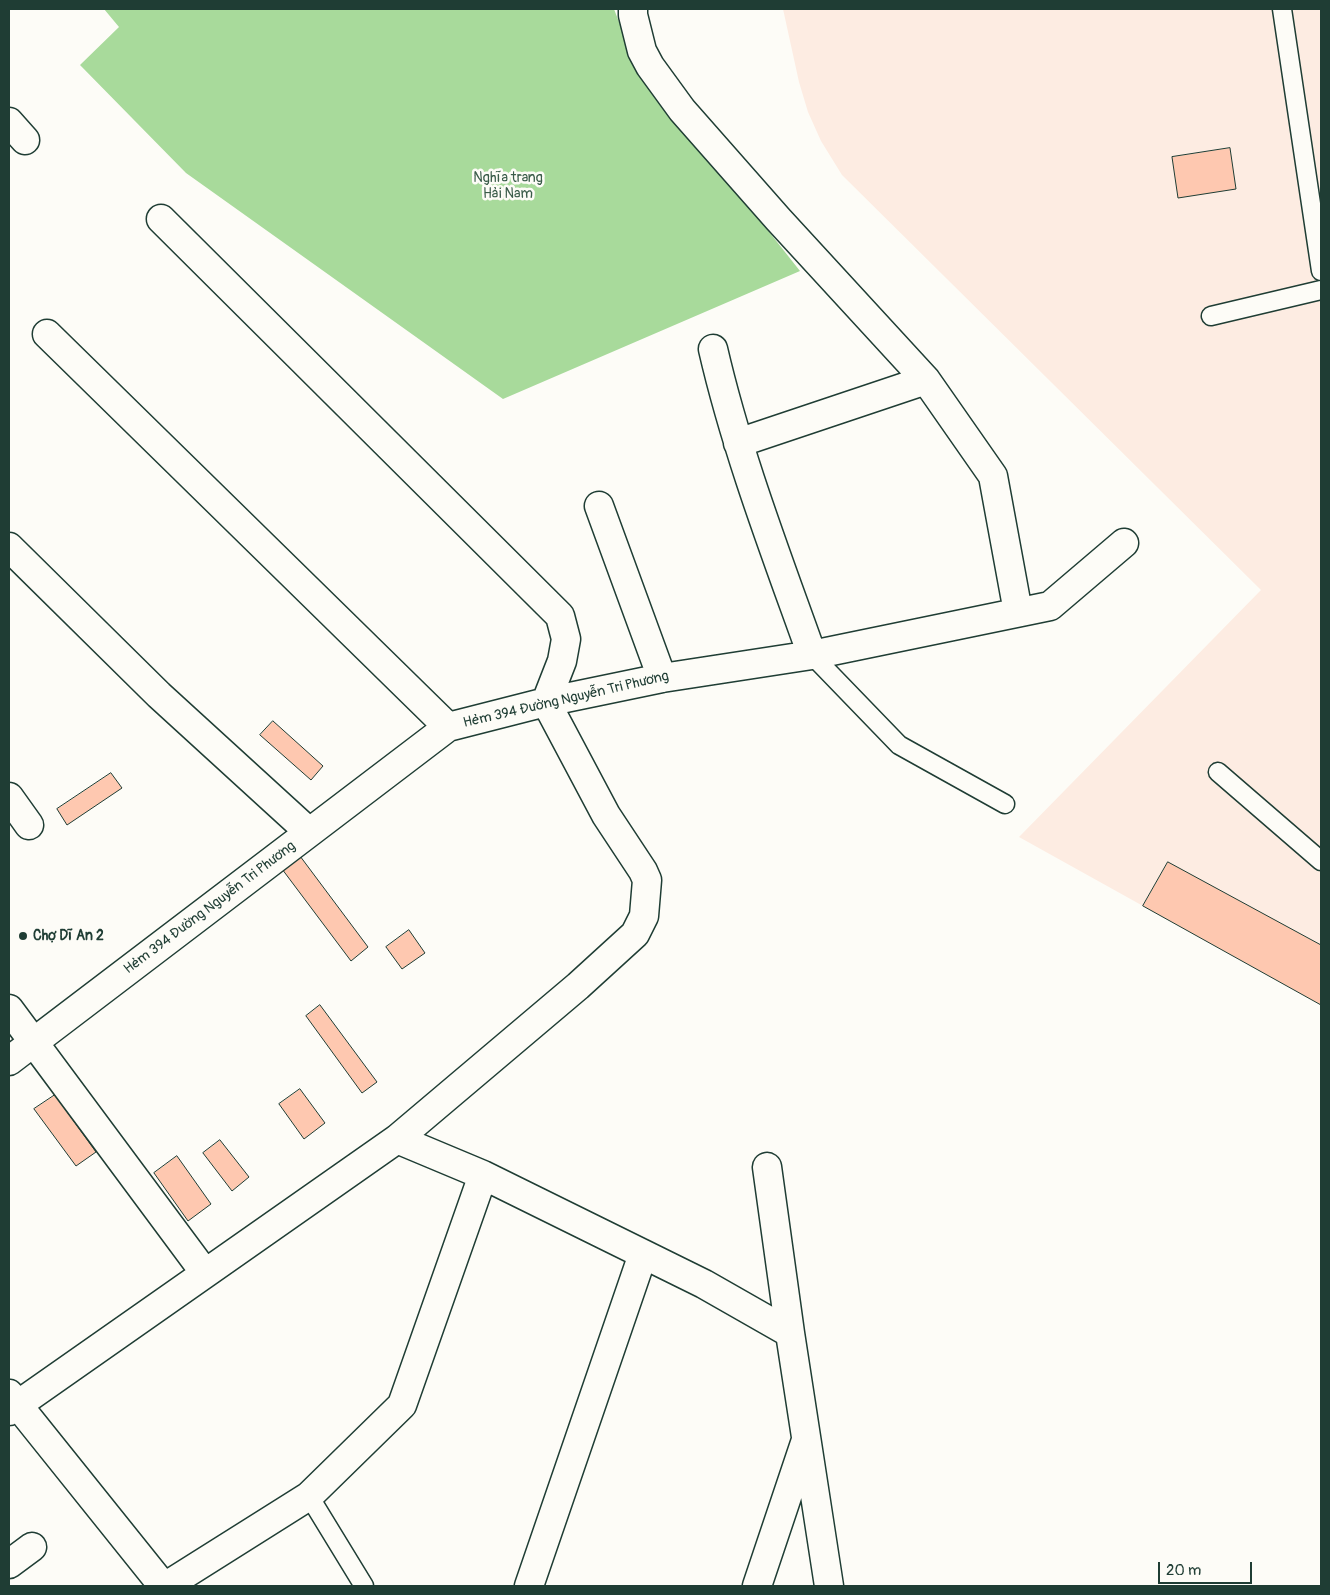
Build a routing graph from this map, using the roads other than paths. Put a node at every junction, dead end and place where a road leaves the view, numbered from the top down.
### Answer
1 (633, 9) edge
2 (1282, 9) edge
3 (161, 219) dead end
4 (1321, 272) edge
5 (1321, 290) edge
6 (1211, 316) dead end
7 (47, 334) dead end
8 (713, 349) dead end
9 (926, 380) junction
10 (738, 443) junction
11 (599, 506) dead end
12 (1124, 543) dead end
13 (9, 546) edge
14 (1018, 612) junction
15 (812, 654) junction
16 (662, 678) junction
17 (546, 702) junction
18 (448, 727) junction
19 (1218, 772) dead end
20 (9, 797) edge
21 (1005, 804) dead end
22 (29, 825) dead end
23 (309, 832) junction
24 (1321, 860) edge
25 (9, 1009) edge
26 (34, 1042) junction
27 (9, 1061) edge
28 (397, 1139) junction
29 (767, 1166) dead end
30 (483, 1175) junction
31 (643, 1254) junction
32 (204, 1273) junction
33 (790, 1333) junction
34 (11, 1403) edge
35 (807, 1440) junction
36 (309, 1496) junction
37 (32, 1547) dead end
38 (9, 1564) edge
39 (827, 1585) edge
40 (164, 1586) edge
41 (364, 1586) edge
42 (529, 1586) edge
43 (757, 1586) edge

1 - 9 street
2 - 4 lane
3 - 17 street
5 - 6 lane
7 - 18 street
8 - 10 street
9 - 10 street
9 - 14 street
10 - 15 street
11 - 16 street
12 - 14 street, Hẻm 394 Đường Nguyễn Tri Phương
13 - 23 street
14 - 15 street, Hẻm 394 Đường Nguyễn Tri Phương
15 - 16 street, Hẻm 394 Đường Nguyễn Tri Phương
15 - 21 lane
16 - 17 street, Hẻm 394 Đường Nguyễn Tri Phương
17 - 18 street, Hẻm 394 Đường Nguyễn Tri Phương
17 - 28 street
18 - 23 street, Hẻm 394 Đường Nguyễn Tri Phương
19 - 24 lane
20 - 22 street
23 - 26 street, Hẻm 394 Đường Nguyễn Tri Phương
25 - 26 street
26 - 27 street, Hẻm 394 Đường Nguyễn Tri Phương
26 - 32 street
28 - 30 street
28 - 32 street
29 - 33 street
30 - 31 street
30 - 36 street
31 - 33 street
31 - 42 street
32 - 34 street
33 - 35 street
34 - 40 street
35 - 39 street
35 - 43 street
36 - 40 street
36 - 41 lane
37 - 38 street

